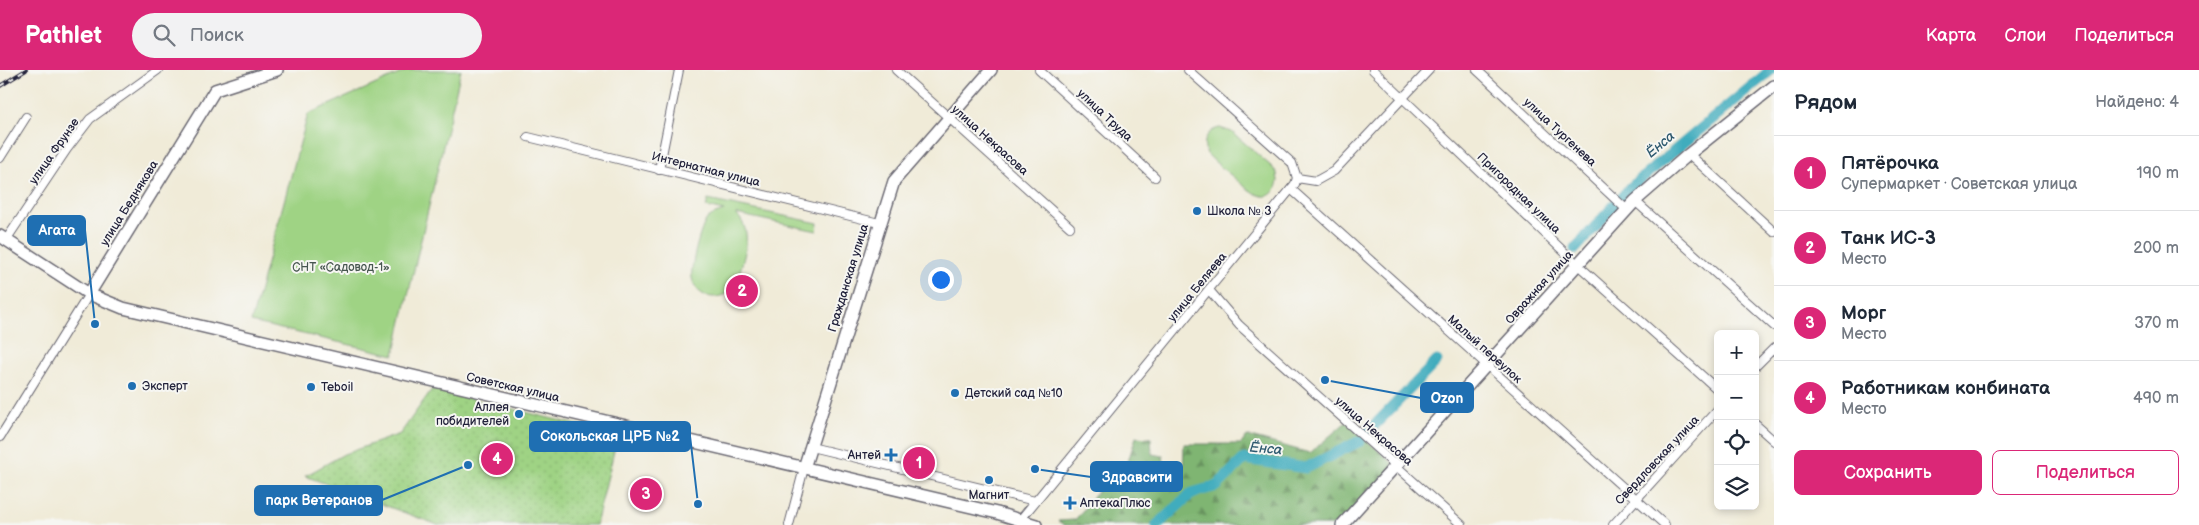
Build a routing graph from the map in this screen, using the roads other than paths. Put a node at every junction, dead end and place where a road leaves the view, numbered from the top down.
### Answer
1 (158, 70) edge
2 (278, 70) edge
3 (679, 70) edge
4 (896, 70) edge
5 (991, 70) edge
6 (1040, 70) edge
7 (1188, 70) edge
8 (1373, 70) edge
9 (1429, 70) edge
10 (1477, 70) edge
11 (1774, 86) edge
12 (1403, 96) junction
13 (26, 117) dead end
14 (948, 118) junction
15 (528, 138) dead end
16 (1689, 154) junction
17 (0, 158) edge
18 (659, 170) junction
19 (1155, 177) dead end
20 (1297, 178) junction
21 (1291, 189) junction
22 (1631, 206) junction
23 (880, 223) junction
24 (1070, 227) dead end
25 (1774, 232) edge
26 (3, 238) edge
27 (1578, 266) junction
28 (1209, 290) junction
29 (89, 294) junction
30 (1774, 326) edge
31 (1774, 348) edge
32 (1759, 363) edge
33 (1487, 366) junction
34 (1714, 386) edge
35 (1714, 413) edge
36 (1759, 428) edge
37 (0, 437) edge
38 (1774, 441) edge
39 (811, 447) junction
40 (1396, 466) junction
41 (804, 468) junction
42 (1636, 499) junction
43 (1035, 501) junction
44 (1021, 519) junction
45 (789, 525) edge
46 (1036, 525) edge
47 (1342, 525) edge
48 (1462, 525) edge
49 (1613, 525) edge
50 (1665, 525) edge

1 - 26 street, улица Фрунзе
2 - 29 street, улица Беднякова
3 - 18 street
4 - 14 street, улица Некрасова
5 - 14 street, Гражданская улица
6 - 19 street, улица Труда
7 - 20 street
8 - 12 street, Пригородная улица
9 - 12 street
10 - 22 street, улица Тургенева
11 - 16 street, Овражная улица
12 - 20 street
12 - 27 street, Пригородная улица
13 - 17 street
14 - 23 street, Гражданская улица
14 - 24 street, улица Некрасова
15 - 18 street, Интернатная улица
16 - 22 street, Овражная улица
16 - 25 street
18 - 23 street, Интернатная улица
20 - 21 street, улица Беляева
21 - 28 street, улица Беляева
21 - 33 street, Малый переулок
22 - 27 street, Овражная улица
22 - 30 street, улица Тургенева
23 - 39 street, Гражданская улица
26 - 29 street, Советская улица
27 - 33 street, Овражная улица
27 - 34 street, Пригородная улица
28 - 40 street, улица Некрасова
28 - 43 street, улица Беляева
29 - 37 street, улица Беднякова
29 - 41 street, Советская улица
31 - 32 street
33 - 40 street, Овражная улица
33 - 42 street, Малый переулок
35 - 42 street, Свердловская улица
36 - 38 street
39 - 41 street, Гражданская улица
39 - 43 street
40 - 47 street, Овражная улица
40 - 48 street, улица Некрасова
41 - 44 street, Советская улица
41 - 45 street, Гражданская улица
42 - 49 street, Свердловская улица
42 - 50 street, Малый переулок
43 - 44 street, улица Беляева
44 - 46 street, Советская улица

